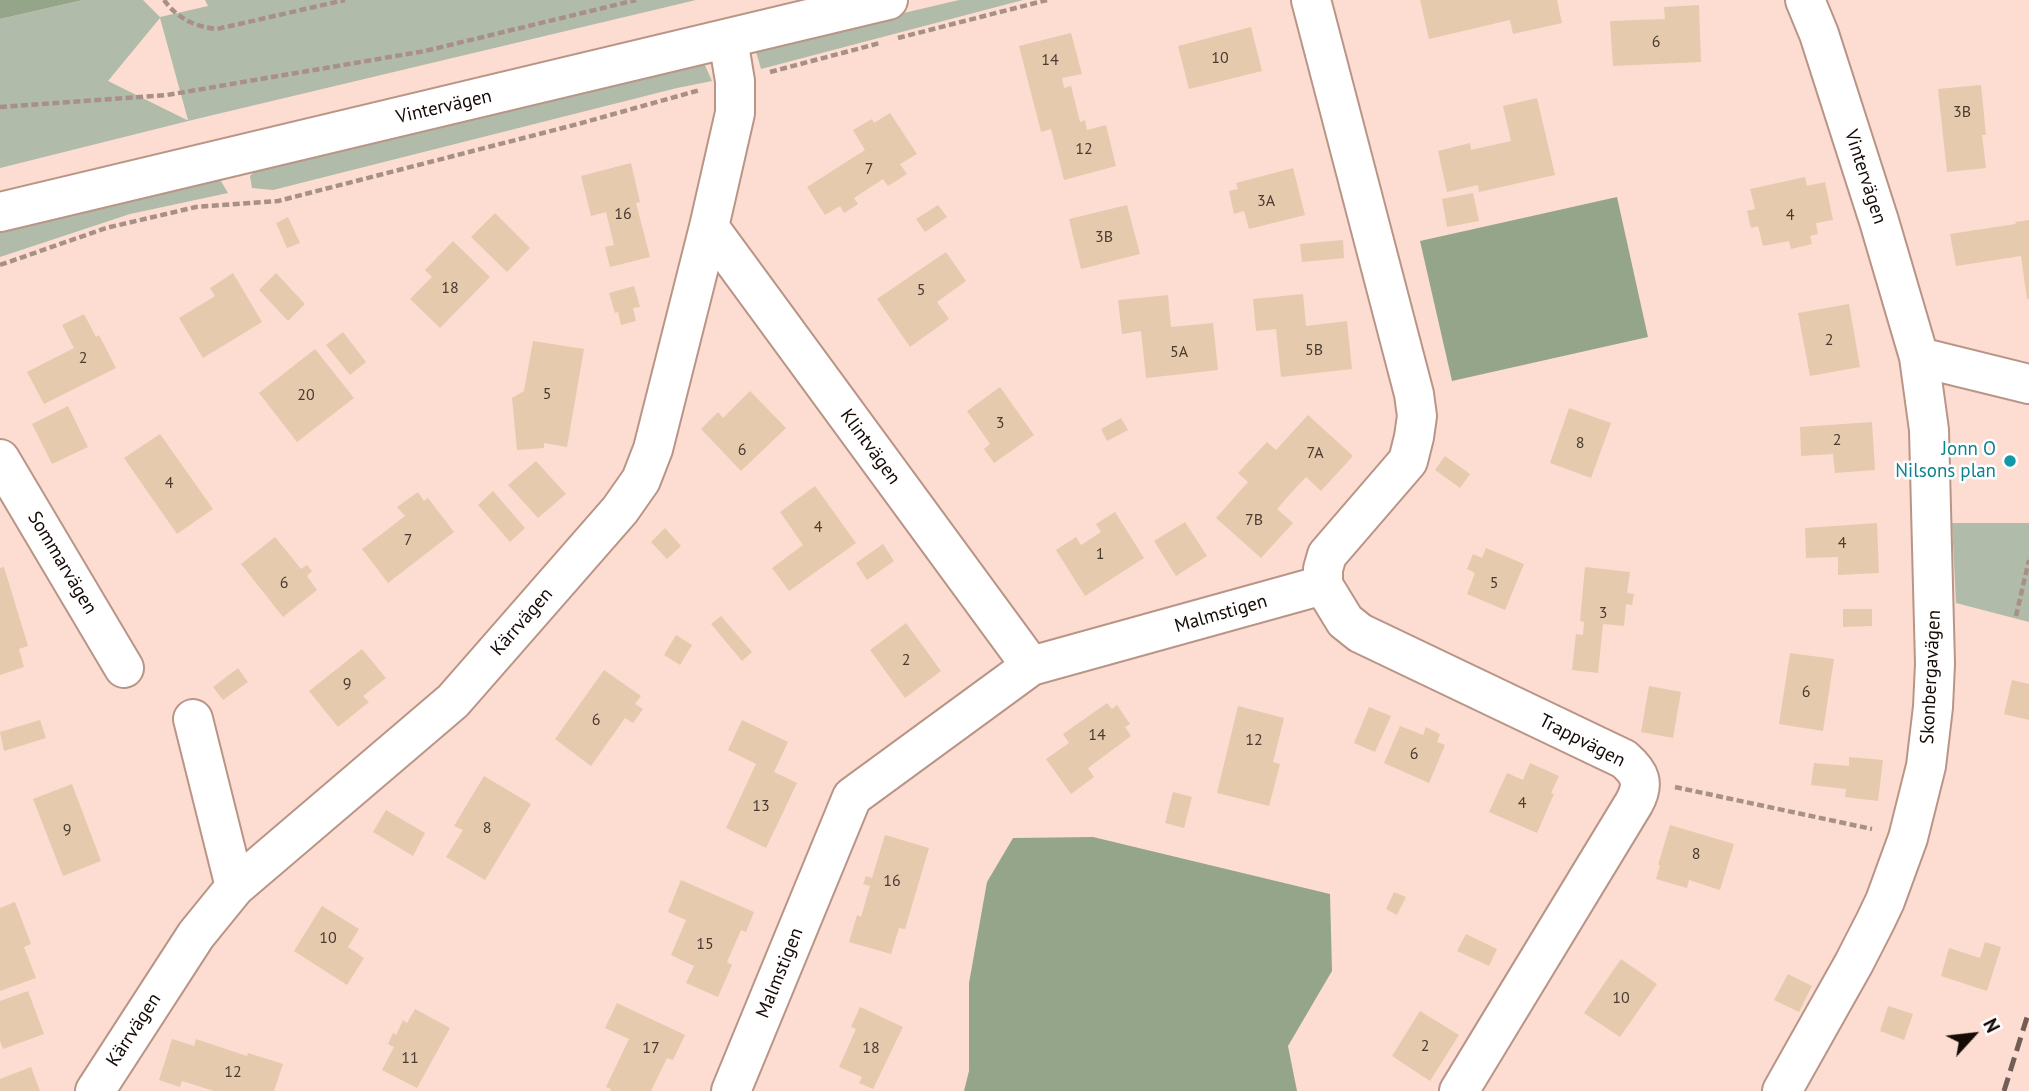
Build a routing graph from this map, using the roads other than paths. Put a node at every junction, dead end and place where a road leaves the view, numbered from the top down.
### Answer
1 (888, 0) edge
2 (1311, 0) edge
3 (1805, 0) edge
4 (727, 39) junction
5 (0, 212) edge
6 (709, 227) junction
7 (1919, 357) junction
8 (2029, 383) edge
9 (0, 459) edge
10 (1323, 585) junction
11 (1031, 666) junction
12 (124, 667) dead end
13 (193, 719) dead end
14 (235, 887) junction
15 (95, 1091) edge
16 (731, 1091) edge
17 (1459, 1091) edge
18 (1782, 1091) edge

1 - 4 street, Vintervägen
2 - 10 street
3 - 7 street, Vintervägen
4 - 5 street, Vintervägen
4 - 6 street, Kärrvägen
6 - 11 street, Klintvägen
6 - 14 street, Kärrvägen
7 - 8 street
7 - 18 street, Skonbergavägen
9 - 12 street, Sommarvägen
10 - 11 street, Malmstigen
10 - 17 street, Trappvägen
11 - 16 street, Malmstigen
13 - 14 street
14 - 15 street, Kärrvägen

